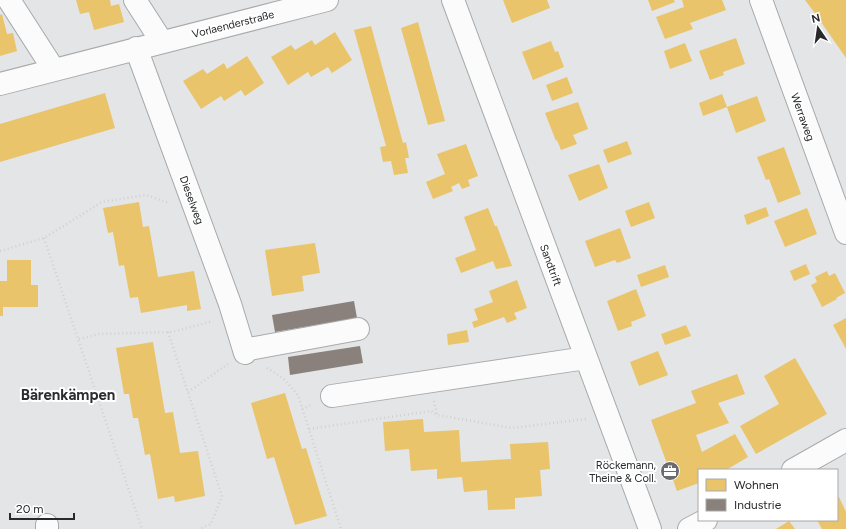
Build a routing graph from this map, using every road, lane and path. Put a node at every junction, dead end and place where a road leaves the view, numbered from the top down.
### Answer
1 (9, 0) edge
2 (135, 0) edge
3 (327, 0) edge
4 (453, 0) edge
5 (761, 0) edge
6 (162, 42) junction
7 (136, 48) junction
8 (54, 70) junction
9 (0, 84) edge
10 (191, 197) junction
11 (846, 233) edge
12 (44, 238) junction
13 (0, 251) edge
14 (232, 312) junction
15 (358, 330) dead end
16 (168, 332) junction
17 (79, 340) junction
18 (244, 351) junction
19 (586, 358) junction
20 (188, 392) junction
21 (332, 396) dead end
22 (608, 416) junction
23 (309, 429) junction
24 (846, 440) edge
25 (795, 469) edge
26 (704, 521) edge
27 (142, 529) edge
28 (199, 529) edge
29 (341, 529) edge
30 (650, 529) edge
31 (689, 529) edge

1 - 8 street
2 - 6 street
3 - 6 street, Vorlaenderstraße
4 - 19 street, Sandtrift
5 - 11 street, Werraweg
6 - 7 street, Vorlaenderstraße
7 - 8 street, Vorlaenderstraße
7 - 10 street, Dieselweg
8 - 9 street, Vorlaenderstraße
10 - 12 path
10 - 14 street, Dieselweg
12 - 13 path
12 - 17 path
14 - 16 path
14 - 18 street, Dieselweg
15 - 18 street
16 - 17 path
16 - 20 path
17 - 27 path
18 - 20 path
18 - 23 path
19 - 21 street
19 - 22 street, Sandtrift
20 - 28 path
22 - 23 path
22 - 30 street, Sandtrift
23 - 29 path
24 - 25 street
26 - 31 street

